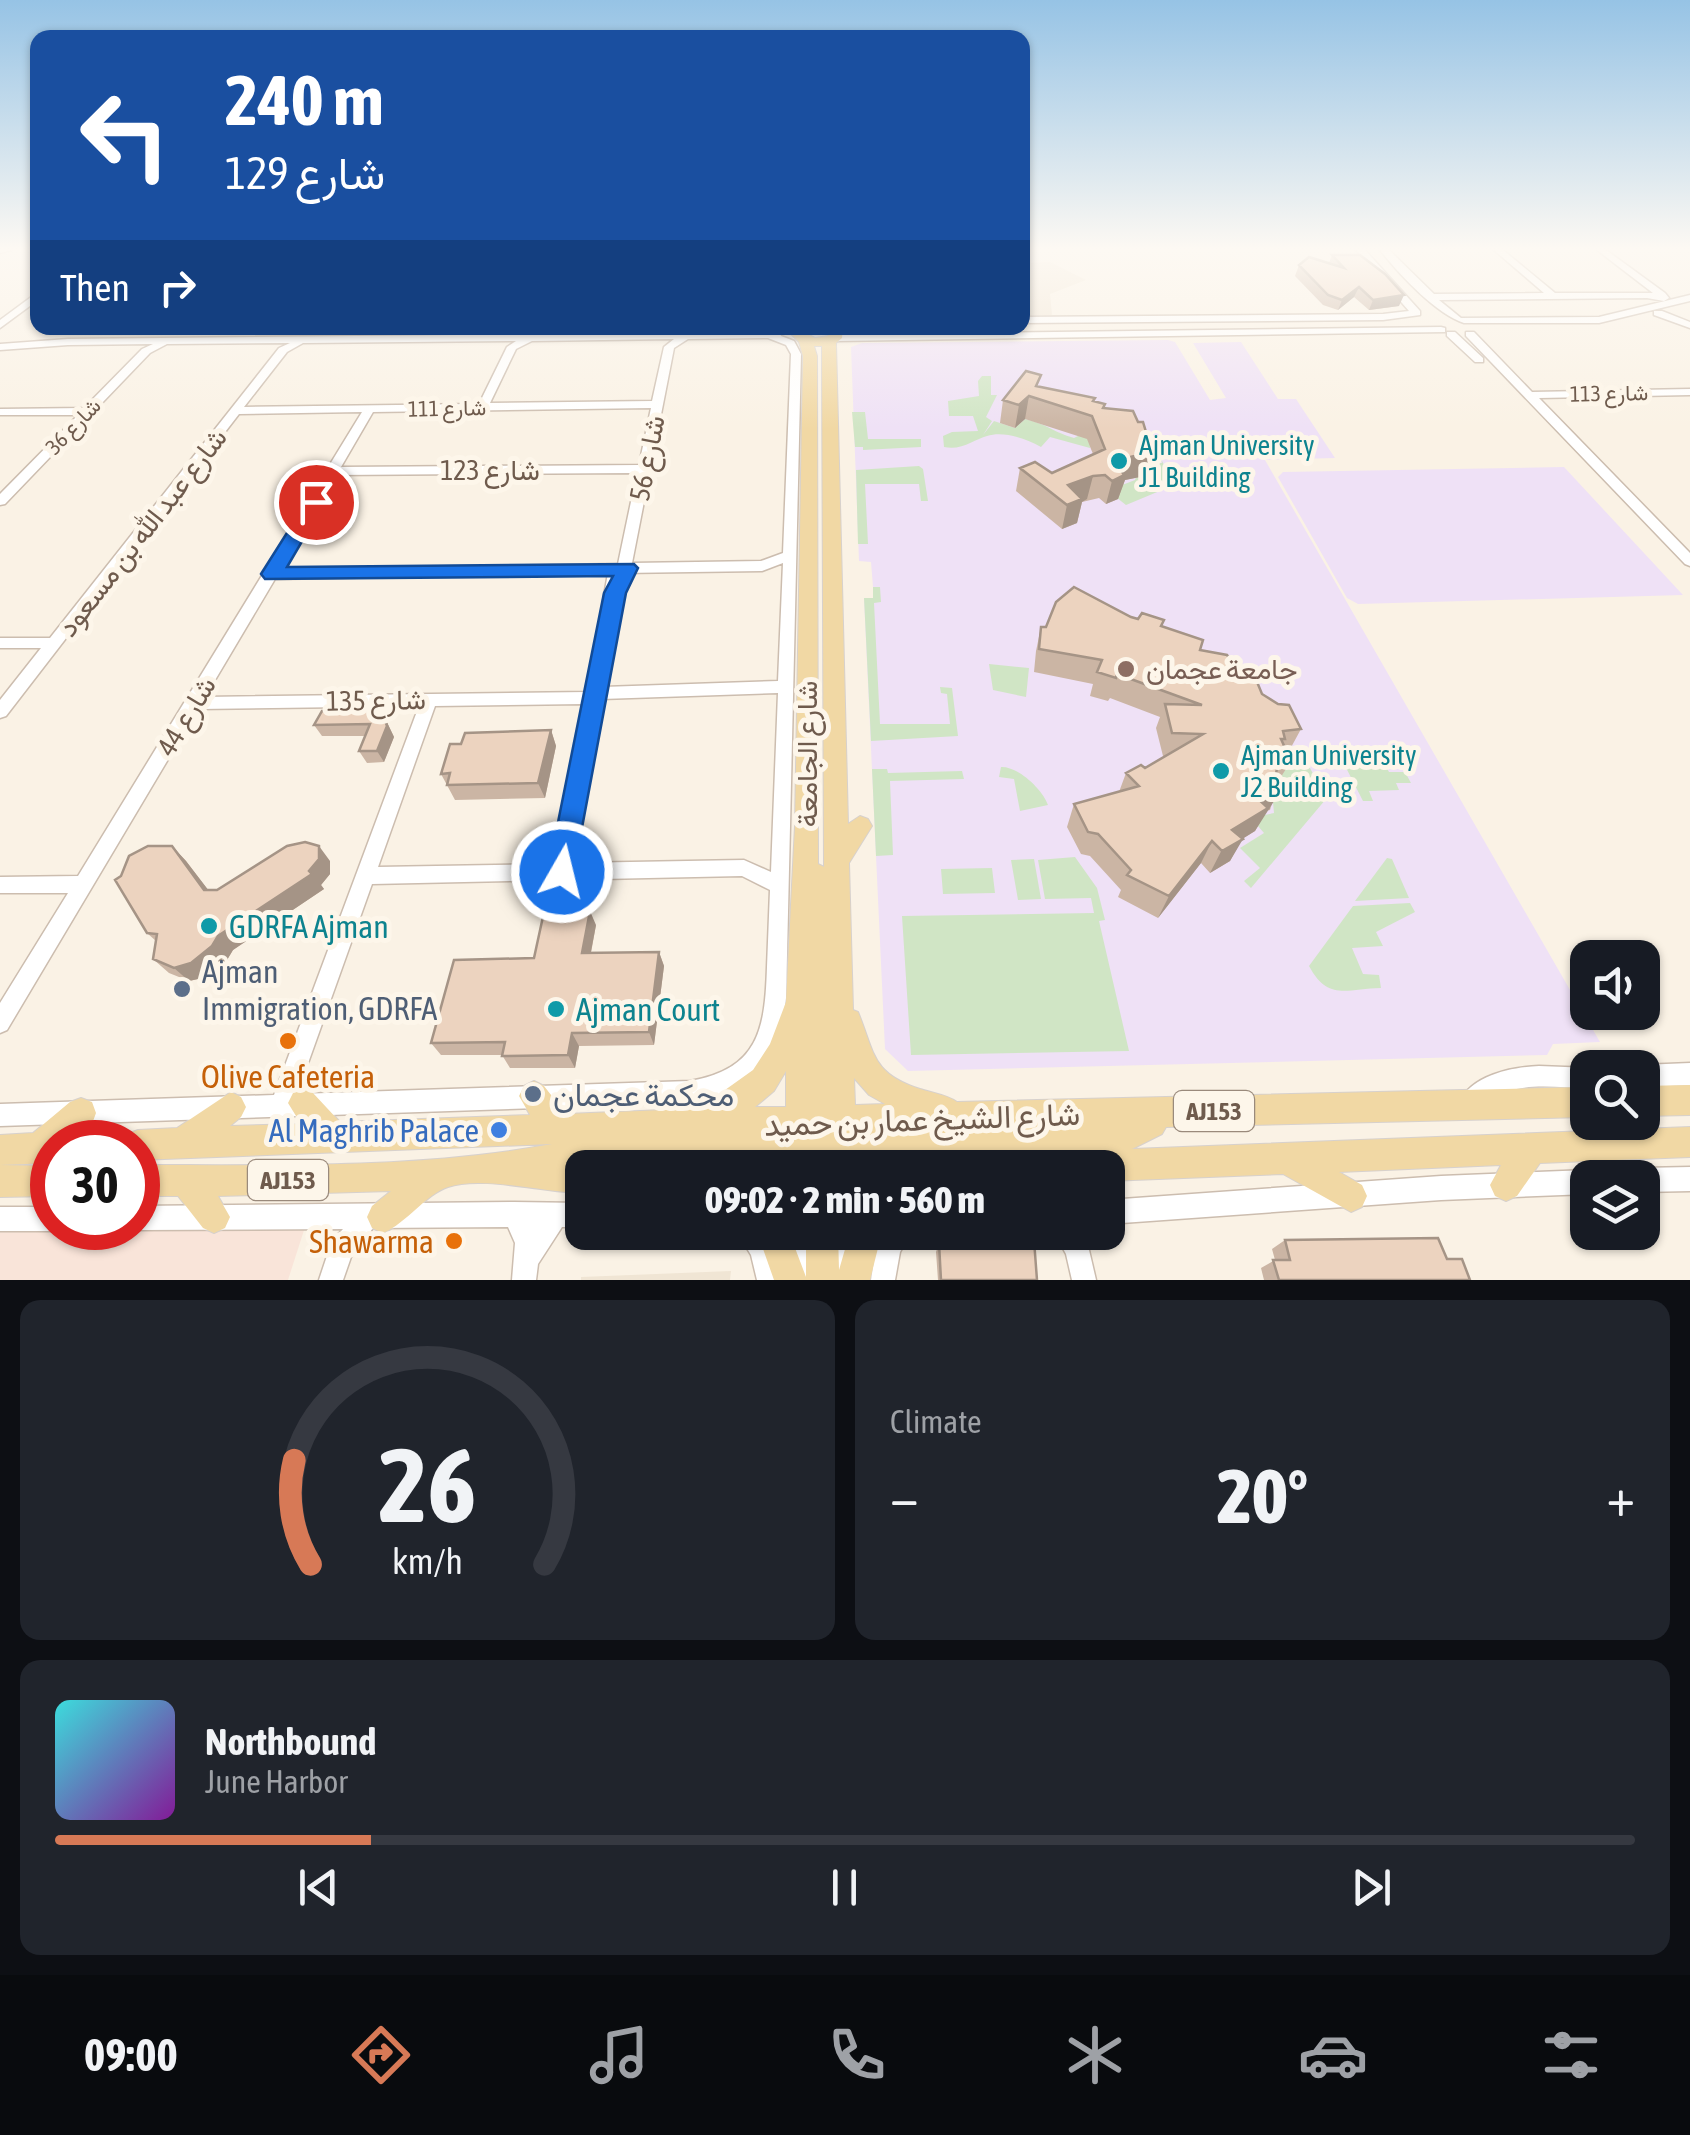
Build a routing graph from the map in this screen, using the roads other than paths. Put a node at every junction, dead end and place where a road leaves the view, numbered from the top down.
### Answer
1 (1413, 310) edge
2 (1429, 310) edge
3 (1445, 310) edge
4 (1643, 310) edge
5 (1665, 310) edge
6 (1658, 313) junction
7 (1311, 317) junction
8 (1383, 317) junction
9 (1164, 319) junction
10 (1433, 319) junction
11 (1460, 319) junction
12 (1084, 320) junction
13 (1030, 323) edge
14 (1405, 323) junction
15 (1030, 324) edge
16 (1329, 324) junction
17 (1690, 325) edge
18 (1097, 326) junction
19 (1152, 326) junction
20 (1446, 332) junction
21 (1472, 332) junction
22 (1030, 333) edge
23 (298, 335) edge
24 (423, 335) edge
25 (576, 335) edge
26 (665, 335) edge
27 (683, 335) edge
28 (769, 335) edge
29 (819, 335) edge
30 (502, 337) junction
31 (532, 337) junction
32 (281, 342) junction
33 (0, 345) edge
34 (145, 346) junction
35 (512, 347) junction
36 (668, 347) junction
37 (1690, 392) edge
38 (1673, 393) junction
39 (1527, 394) junction
40 (658, 404) junction
41 (484, 407) junction
42 (1690, 407) edge
43 (370, 408) junction
44 (826, 409) junction
45 (88, 411) junction
46 (237, 411) junction
47 (0, 412) edge
48 (792, 422) junction
49 (645, 469) junction
50 (335, 471) junction
51 (0, 501) edge
52 (846, 519) dead end
53 (831, 538) junction
54 (791, 555) junction
55 (1690, 561) edge
56 (762, 566) junction
57 (622, 569) junction
58 (272, 574) junction
59 (790, 580) junction
60 (808, 603) junction
61 (57, 641) junction
62 (0, 643) edge
63 (807, 674) junction
64 (786, 687) junction
65 (595, 694) junction
66 (430, 699) junction
67 (194, 703) junction
68 (0, 712) edge
69 (834, 718) junction
70 (854, 736) dead end
71 (806, 826) junction
72 (860, 826) dead end
73 (780, 851) junction
74 (838, 857) junction
75 (744, 868) junction
76 (558, 872) junction
77 (366, 876) junction
78 (86, 884) junction
79 (779, 885) junction
80 (0, 886) edge
81 (839, 969) junction
82 (800, 987) junction
83 (0, 1022) edge
84 (1690, 1074) edge
85 (1660, 1075) edge
86 (1570, 1077) edge
87 (534, 1096) junction
88 (1690, 1100) edge
89 (1660, 1101) edge
90 (1570, 1102) edge
91 (293, 1104) junction
92 (1469, 1105) junction
93 (231, 1107) junction
94 (81, 1112) junction
95 (1159, 1112) junction
96 (0, 1115) edge
97 (968, 1117) junction
98 (73, 1120) edge
99 (686, 1124) junction
100 (558, 1128) junction
101 (332, 1136) junction
102 (1690, 1142) edge
103 (160, 1144) edge
104 (181, 1144) junction
105 (1532, 1148) junction
106 (30, 1149) edge
107 (821, 1149) edge
108 (0, 1150) edge
109 (1290, 1160) junction
110 (1125, 1166) edge
111 (504, 1168) junction
112 (438, 1174) junction
113 (565, 1177) edge
114 (1690, 1179) edge
115 (1660, 1180) edge
116 (0, 1181) edge
117 (30, 1181) edge
118 (160, 1181) edge
119 (186, 1181) junction
120 (1570, 1183) edge
121 (1506, 1185) junction
122 (1351, 1196) junction
123 (1125, 1211) edge
124 (514, 1214) junction
125 (333, 1216) junction
126 (556, 1216) junction
127 (565, 1216) edge
128 (214, 1217) junction
129 (375, 1217) junction
130 (160, 1218) edge
131 (0, 1219) edge
132 (30, 1219) edge
133 (340, 1250) junction
134 (762, 1250) edge
135 (780, 1250) edge
136 (801, 1250) edge
137 (822, 1250) edge
138 (843, 1250) edge
139 (861, 1250) edge
140 (888, 1250) edge
141 (1077, 1250) edge
142 (526, 1269) edge
143 (332, 1280) edge
144 (769, 1280) edge
145 (790, 1280) edge
146 (799, 1280) edge
147 (823, 1280) edge
148 (844, 1280) edge
149 (853, 1280) edge
150 (883, 1280) edge
151 (1084, 1280) edge

1 - 8 street
2 - 10 street
3 - 11 street
4 - 11 street
5 - 6 street
6 - 17 street
6 - 21 street
7 - 8 street
7 - 9 street
7 - 16 street
8 - 14 street
9 - 12 street
9 - 19 street
10 - 11 street
10 - 14 street
10 - 20 street
11 - 21 street
12 - 13 street
12 - 18 street
14 - 16 street
15 - 18 street
16 - 19 street
18 - 19 street
20 - 21 street
20 - 22 street
20 - 39 street
21 - 39 street
23 - 32 street
24 - 30 street
25 - 31 street
26 - 36 street
27 - 36 street
28 - 48 street
29 - 44 main road, شارع الجامعة
30 - 31 street
30 - 35 street
31 - 35 street
32 - 33 street
32 - 34 street, شارع 36
32 - 46 street, شارع عبد الله بن مسعود
33 - 34 street
34 - 45 street, شارع 36
35 - 41 street
36 - 40 street, شارع 56
37 - 38 street, شارع 113
38 - 39 street, شارع 113
38 - 42 street
39 - 55 street
40 - 41 street, شارع 111
40 - 49 street, شارع 56
41 - 43 street, شارع 111
43 - 46 street, شارع 111
43 - 50 street, شارع 44
44 - 48 main road
44 - 53 main road, شارع الجامعة
44 - 60 main road, شارع الجامعة
45 - 47 street
45 - 51 street, شارع 36
46 - 61 street, شارع عبد الله بن مسعود
48 - 54 street
49 - 50 street, شارع 123
49 - 57 street, شارع 56
50 - 58 street, شارع 44
52 - 53 main road
53 - 69 main road, شارع الجامعة
54 - 56 street
54 - 59 street
56 - 57 street
56 - 59 street
57 - 58 street
57 - 65 street, شارع 56
58 - 67 street, شارع 44
59 - 60 main road
59 - 64 street
60 - 63 main road, شارع الجامعة
61 - 62 street
61 - 68 street, شارع عبد الله بن مسعود
63 - 64 main road
63 - 71 main road, شارع الجامعة
64 - 65 street, شارع 135
64 - 73 street
65 - 66 street, شارع 135
65 - 76 street, شارع 56
66 - 67 street, شارع 135
66 - 77 street
67 - 78 street, شارع 44
69 - 70 main road
69 - 74 main road, شارع الجامعة
71 - 82 main road, شارع الجامعة
71 - 107 main road
72 - 74 main road
73 - 75 street
73 - 79 street
74 - 81 main road, شارع الجامعة
75 - 76 street
75 - 79 street
76 - 77 street
77 - 91 street
78 - 80 street
78 - 83 street, شارع 44
79 - 87 street
81 - 97 main road
81 - 107 main road, شارع الجامعة
82 - 99 main road
82 - 107 main road, شارع الجامعة
84 - 85 street
86 - 92 street
87 - 91 street
87 - 100 main road
88 - 89 main road
90 - 92 main road, شارع الشيخ عمار بن حميد / AJ153
91 - 93 street
91 - 101 main road
92 - 95 main road, شارع الشيخ عمار بن حميد / AJ153
93 - 94 street
93 - 104 main road
94 - 96 street
94 - 98 main road
95 - 97 main road, شارع الشيخ عمار بن حميد / AJ153
95 - 107 main road
97 - 107 main road, شارع الشيخ عمار بن حميد / AJ153
99 - 100 main road, شارع الشيخ عمار بن حميد / AJ153
99 - 107 main road, شارع الشيخ عمار بن حميد / AJ153
100 - 101 main road, شارع الشيخ عمار بن حميد / AJ153
101 - 104 main road, شارع الشيخ عمار بن حميد / AJ153
102 - 105 main road, شارع الشيخ عمار بن حميد / AJ153
103 - 104 main road, شارع الشيخ عمار بن حميد / AJ153
105 - 109 main road, شارع الشيخ عمار بن حميد / AJ153
105 - 121 main road
106 - 108 main road
107 - 111 main road
109 - 110 main road, شارع الشيخ عمار بن حميد / AJ153
109 - 122 main road
111 - 112 main road, AJ153
111 - 113 main road, AJ153
112 - 119 main road, AJ153
112 - 129 main road
114 - 115 street
116 - 117 main road
118 - 119 main road, AJ153
119 - 128 main road
120 - 121 street
121 - 122 street
122 - 123 street
124 - 126 street
124 - 129 street
124 - 142 street
125 - 128 street
125 - 129 street
125 - 133 street
126 - 127 street
126 - 142 street
128 - 130 street
129 - 133 street
131 - 132 street
133 - 143 street
134 - 144 street
135 - 145 main road
136 - 146 street
137 - 147 main road
138 - 148 street
139 - 149 main road
140 - 150 street
141 - 151 street

